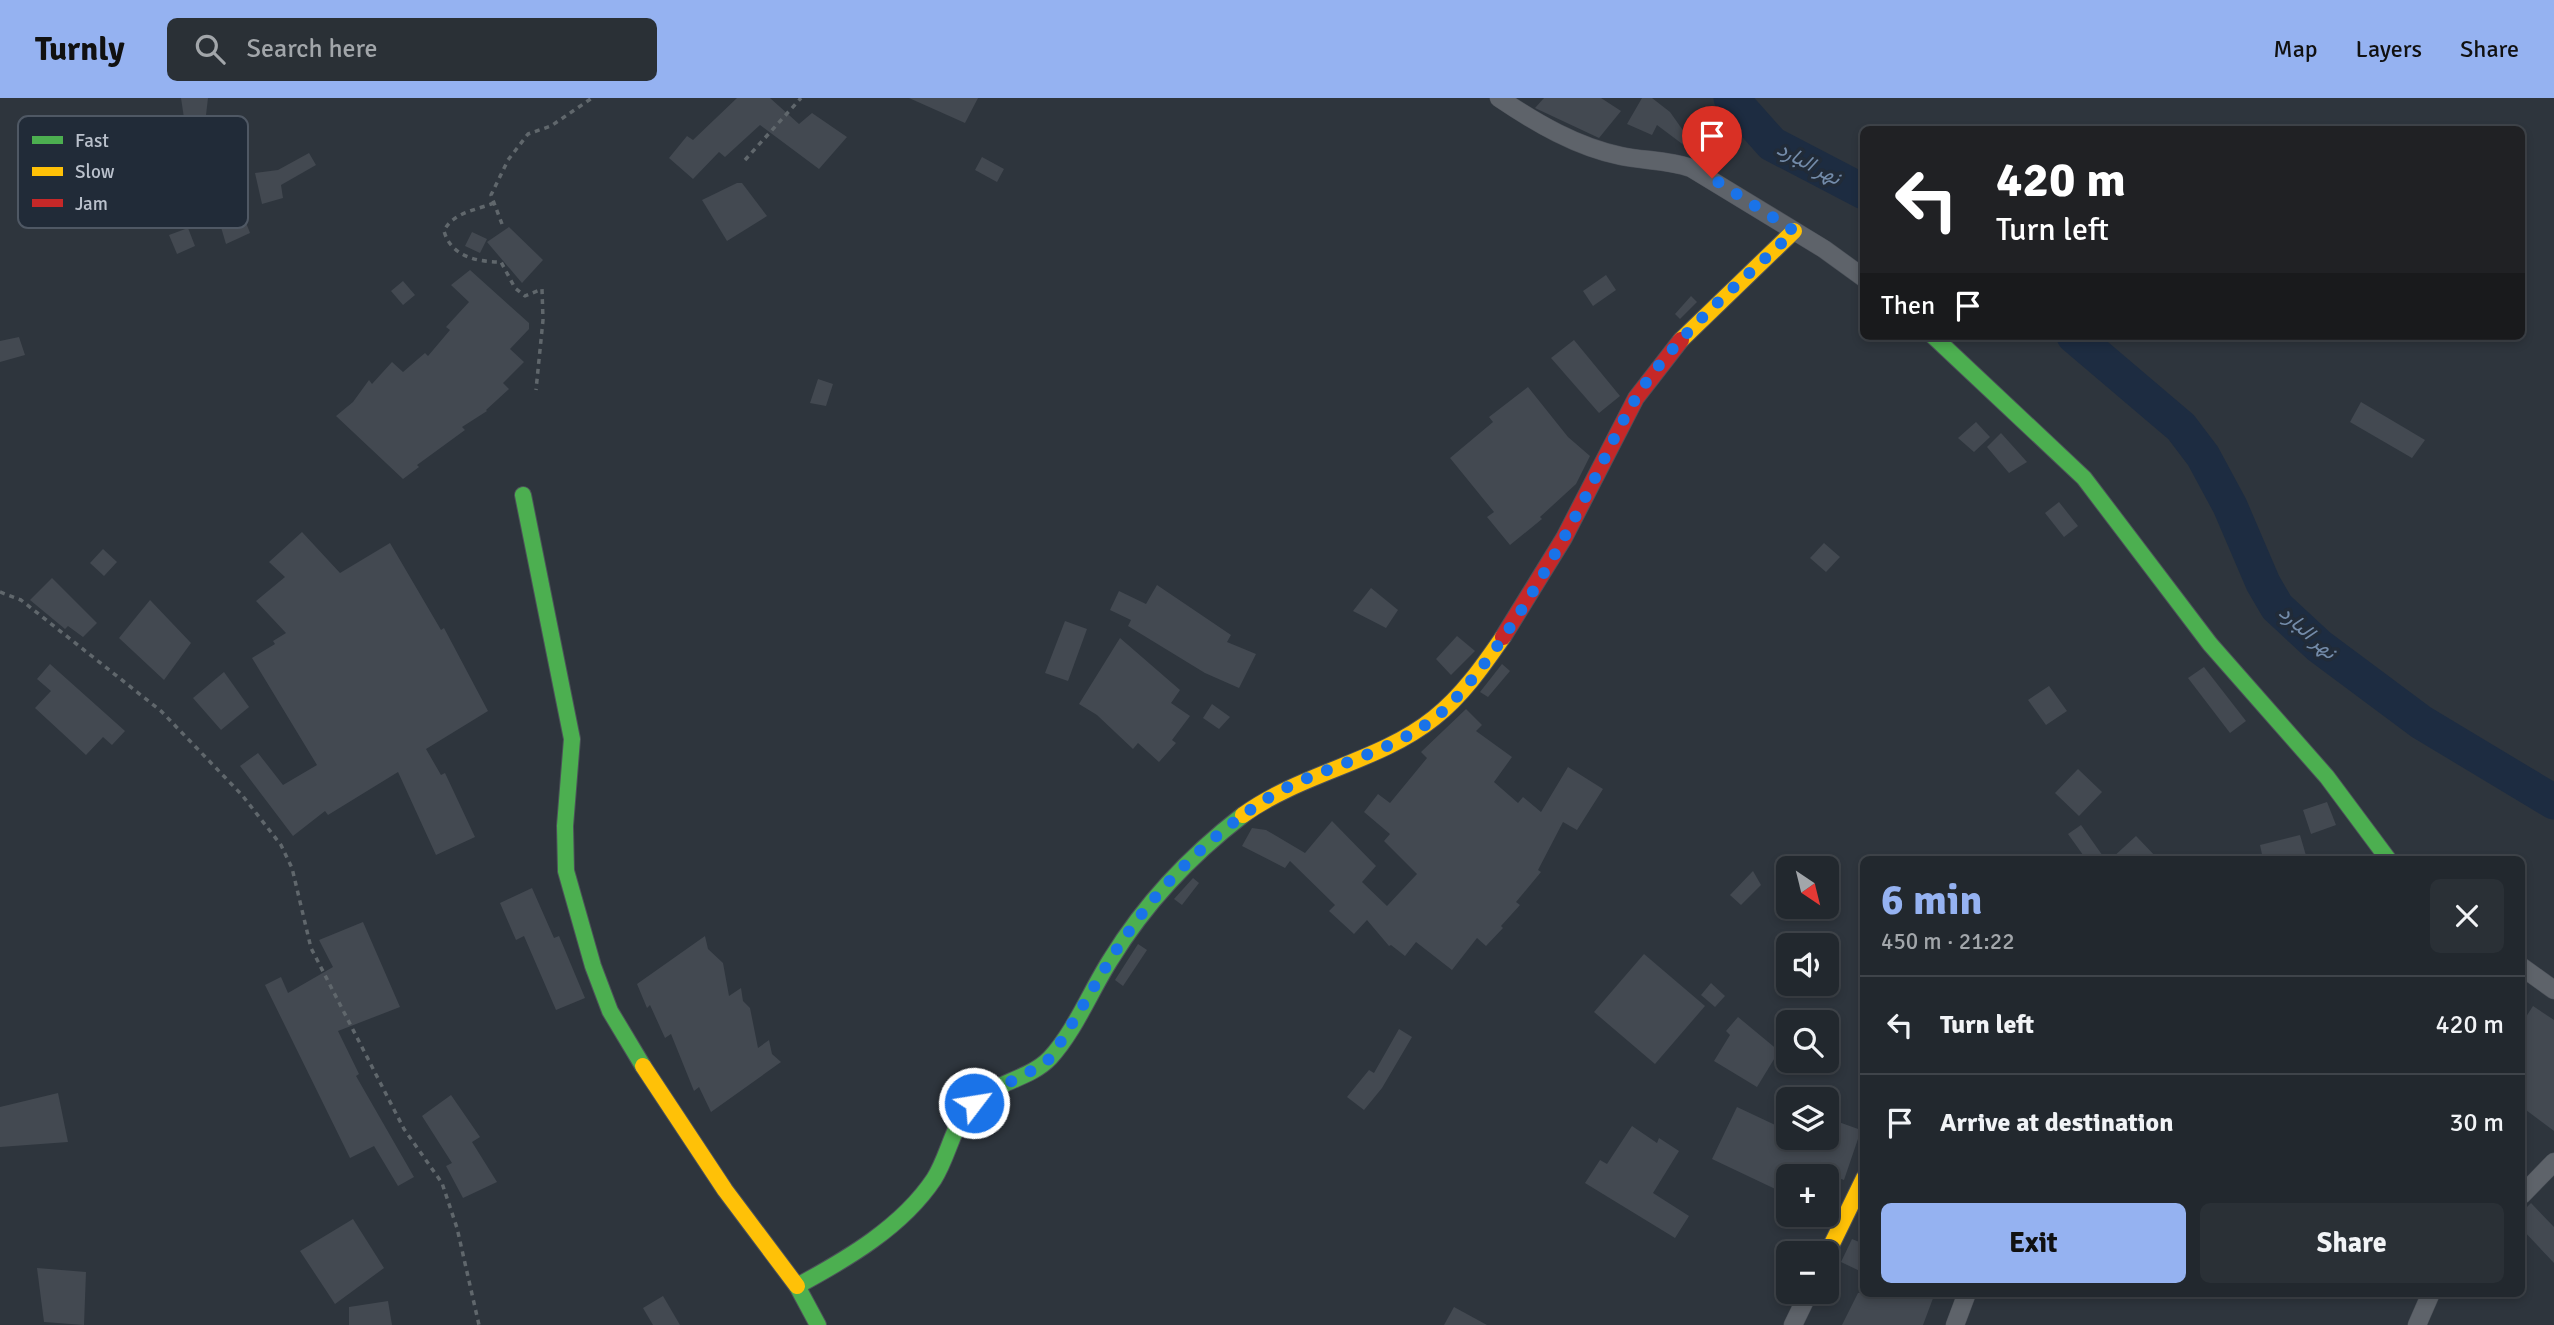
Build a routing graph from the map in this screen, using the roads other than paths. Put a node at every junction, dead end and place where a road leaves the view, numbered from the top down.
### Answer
1 (1499, 98) edge
2 (1794, 231) junction
3 (1860, 275) edge
4 (1937, 340) edge
5 (523, 495) dead end
6 (2386, 856) edge
7 (2525, 969) edge
8 (2554, 989) edge
9 (2554, 1161) edge
10 (1860, 1186) edge
11 (2525, 1192) edge
12 (1833, 1241) edge
13 (797, 1286) junction
14 (1966, 1297) edge
15 (2429, 1297) edge
16 (1803, 1304) edge
17 (818, 1325) edge
18 (1793, 1325) edge
19 (1955, 1325) edge
20 (2417, 1325) edge

1 - 2 street
2 - 3 street
2 - 13 street
4 - 6 street
5 - 13 street
7 - 8 street
9 - 11 street
10 - 12 street
13 - 17 street
14 - 19 street
15 - 20 street
16 - 18 street

